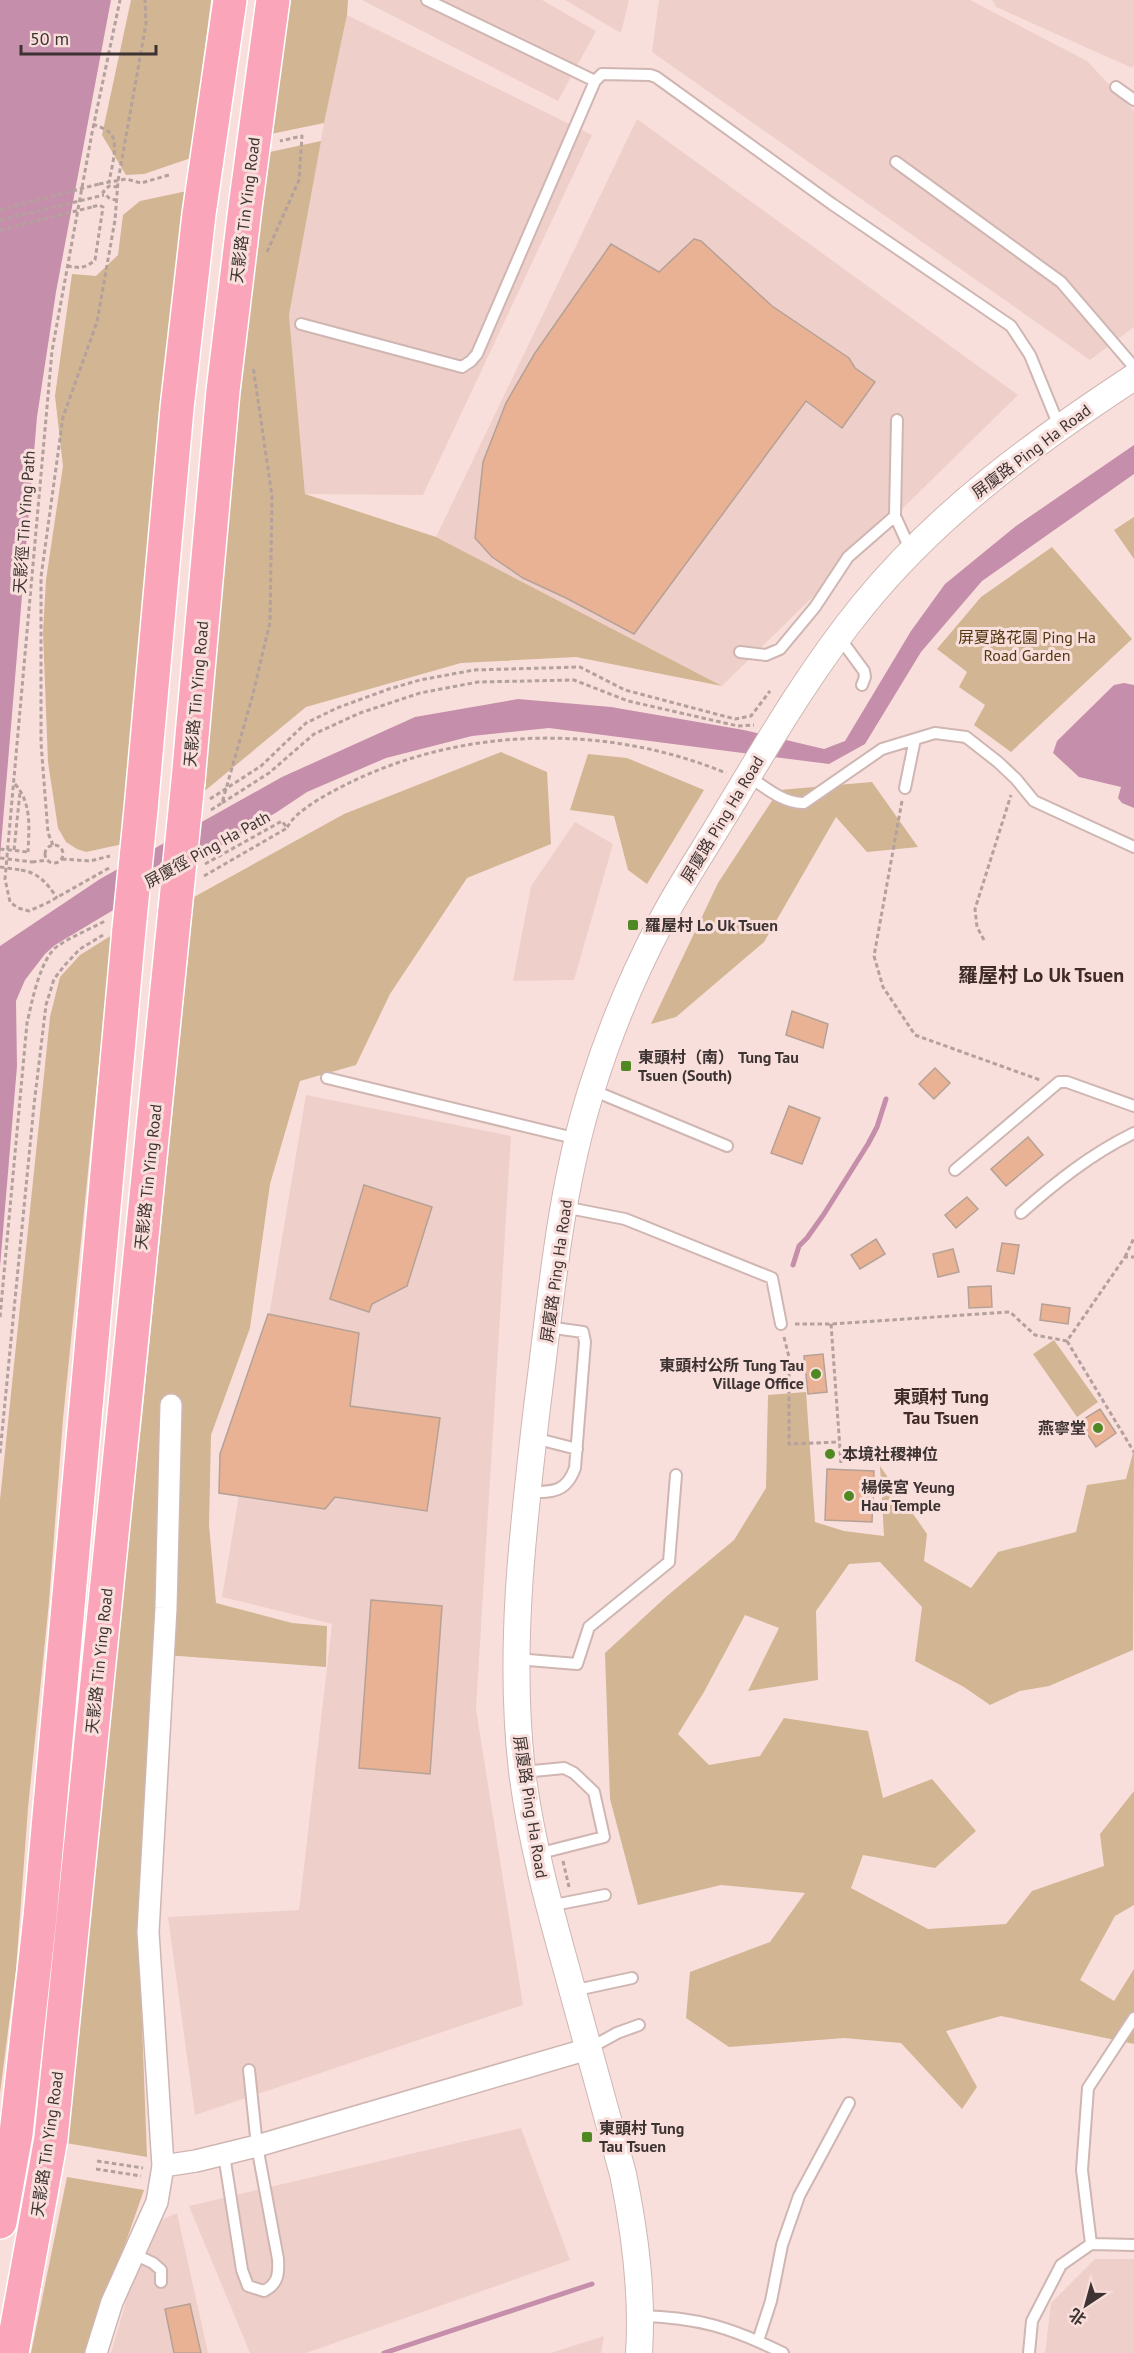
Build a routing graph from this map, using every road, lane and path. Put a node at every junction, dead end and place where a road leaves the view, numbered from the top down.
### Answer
1 (120, 0) edge
2 (145, 0) edge
3 (230, 0) edge
4 (273, 0) edge
5 (427, 0) edge
6 (595, 81) junction
7 (1116, 87) dead end
8 (1134, 100) edge
9 (93, 124) junction
10 (277, 142) dead end
11 (896, 162) dead end
12 (169, 175) dead end
13 (118, 181) junction
14 (109, 182) junction
15 (118, 187) junction
16 (104, 195) junction
17 (117, 200) junction
18 (0, 210) edge
19 (0, 220) edge
20 (0, 230) edge
21 (263, 260) dead end
22 (67, 266) junction
23 (302, 324) dead end
24 (253, 366) dead end
25 (1134, 367) edge
26 (1134, 377) edge
27 (897, 420) dead end
28 (1059, 426) junction
29 (895, 516) junction
30 (911, 552) junction
31 (838, 636) junction
32 (740, 652) dead end
33 (862, 685) dead end
34 (771, 691) dead end
35 (766, 729) junction
36 (915, 740) junction
37 (745, 770) junction
38 (1016, 779) junction
39 (15, 784) junction
40 (905, 788) joint
41 (20, 790) junction
42 (225, 790) junction
43 (198, 791) junction
44 (222, 803) dead end
45 (287, 828) junction
46 (53, 845) junction
47 (1134, 847) edge
48 (0, 849) edge
49 (14, 850) junction
50 (0, 858) edge
51 (47, 860) junction
52 (200, 866) dead end
53 (0, 867) edge
54 (110, 868) dead end
55 (196, 880) dead end
56 (57, 898) junction
57 (114, 927) junction
58 (984, 940) dead end
59 (327, 1078) dead end
60 (1053, 1085) junction
61 (591, 1089) junction
62 (1134, 1106) edge
63 (1134, 1133) edge
64 (578, 1139) junction
65 (727, 1146) dead end
66 (955, 1170) dead end
67 (564, 1207) junction
68 (1021, 1213) dead end
69 (1134, 1238) edge
70 (1125, 1257) junction
71 (1134, 1257) edge
72 (0, 1317) edge
73 (781, 1324) junction
74 (831, 1324) junction
75 (547, 1327) junction
76 (1067, 1341) junction
77 (171, 1405) dead end
78 (534, 1438) junction
79 (839, 1442) junction
80 (577, 1449) junction
81 (1134, 1452) edge
82 (0, 1453) edge
83 (841, 1463) dead end
84 (676, 1475) dead end
85 (527, 1492) junction
86 (516, 1659) junction
87 (523, 1772) junction
88 (536, 1854) junction
89 (605, 1895) dead end
90 (549, 1906) junction
91 (633, 1978) dead end
92 (572, 1991) junction
93 (1134, 2018) edge
94 (639, 2025) dead end
95 (588, 2049) junction
96 (249, 2070) dead end
97 (849, 2103) dead end
98 (257, 2146) junction
99 (224, 2155) junction
100 (97, 2161) dead end
101 (96, 2169) dead end
102 (162, 2172) junction
103 (0, 2222) edge
104 (1091, 2244) junction
105 (1134, 2245) edge
106 (134, 2254) junction
107 (161, 2282) dead end
108 (640, 2316) junction
109 (758, 2341) junction
110 (12, 2353) edge
111 (96, 2353) edge
112 (639, 2353) edge
113 (783, 2353) edge
114 (1029, 2353) edge

1 - 9 path, 天影徑 Tin Ying Path
2 - 13 path
3 - 57 main road, 天影路 Tin Ying Road, bridge
4 - 43 main road, 天影路 Tin Ying Road
5 - 6 lane
6 - 23 lane
6 - 28 lane
7 - 8 lane
9 - 14 path
9 - 22 path, 天影徑 Tin Ying Path
10 - 21 path
11 - 25 lane
12 - 13 path
13 - 14 path
13 - 15 path
14 - 18 path, bridge
15 - 16 path
15 - 17 path
16 - 17 path
16 - 19 path, bridge
17 - 46 path
20 - 22 path, bridge
22 - 39 path, 天影徑 Tin Ying Path
24 - 42 path
26 - 28 street, 屏廈路 Ping Ha Road
27 - 29 lane
28 - 30 street, 屏廈路 Ping Ha Road
29 - 30 lane
29 - 32 lane
30 - 31 street, 屏廈路 Ping Ha Road
31 - 33 lane
31 - 35 street, 屏廈路 Ping Ha Road
34 - 42 path
35 - 37 street, 屏廈路 Ping Ha Road
35 - 44 path, 屏廈徑 Ping Ha Path
36 - 37 lane
36 - 38 lane
36 - 40 lane
37 - 45 path, 屏廈徑 Ping Ha Path
37 - 61 street, 屏廈路 Ping Ha Road
38 - 47 lane
38 - 58 path
39 - 41 path
39 - 56 path, 天影徑 Tin Ying Path
40 - 60 path
41 - 49 path
41 - 49 path, bridge
42 - 43 path
43 - 110 main road, 天影路 Tin Ying Road, bridge
45 - 52 path, 屏廈徑 Ping Ha Path
45 - 55 path
46 - 51 path
46 - 51 path
48 - 49 path, bridge
50 - 51 path, bridge
53 - 56 path, bridge
54 - 56 path, 天影徑 Tin Ying Path
57 - 72 path
57 - 82 path
57 - 103 main road, 天影路 Tin Ying Road
59 - 64 lane
60 - 62 lane
60 - 66 lane
61 - 64 street, 屏廈路 Ping Ha Road
61 - 65 lane
63 - 68 lane
64 - 67 street, 屏廈路 Ping Ha Road
67 - 73 lane
67 - 75 street, 屏廈路 Ping Ha Road
69 - 70 path
70 - 71 path
70 - 76 path
73 - 74 path
73 - 79 path
74 - 76 path
74 - 79 path
75 - 78 street, 屏廈路 Ping Ha Road
75 - 80 lane
76 - 81 path
77 - 102 street
78 - 80 lane
78 - 85 street, 屏廈路 Ping Ha Road
79 - 83 path
80 - 85 lane
84 - 86 lane
85 - 86 street, 屏廈路 Ping Ha Road
86 - 87 street, 屏廈路 Ping Ha Road
87 - 88 street, 屏廈路 Ping Ha Road
87 - 88 lane
88 - 90 street, 屏廈路 Ping Ha Road
89 - 90 lane
90 - 92 street, 屏廈路 Ping Ha Road
91 - 92 lane
92 - 95 street, 屏廈路 Ping Ha Road
93 - 104 lane
94 - 95 lane
95 - 98 street
95 - 108 street, 屏廈路 Ping Ha Road
96 - 98 lane
97 - 109 lane
98 - 99 street
98 - 99 lane
99 - 102 street
100 - 102 path
101 - 102 path
102 - 106 street
104 - 105 lane
104 - 114 lane
106 - 107 lane
106 - 111 street
108 - 109 lane
108 - 112 street, 屏廈路 Ping Ha Road
109 - 113 lane

